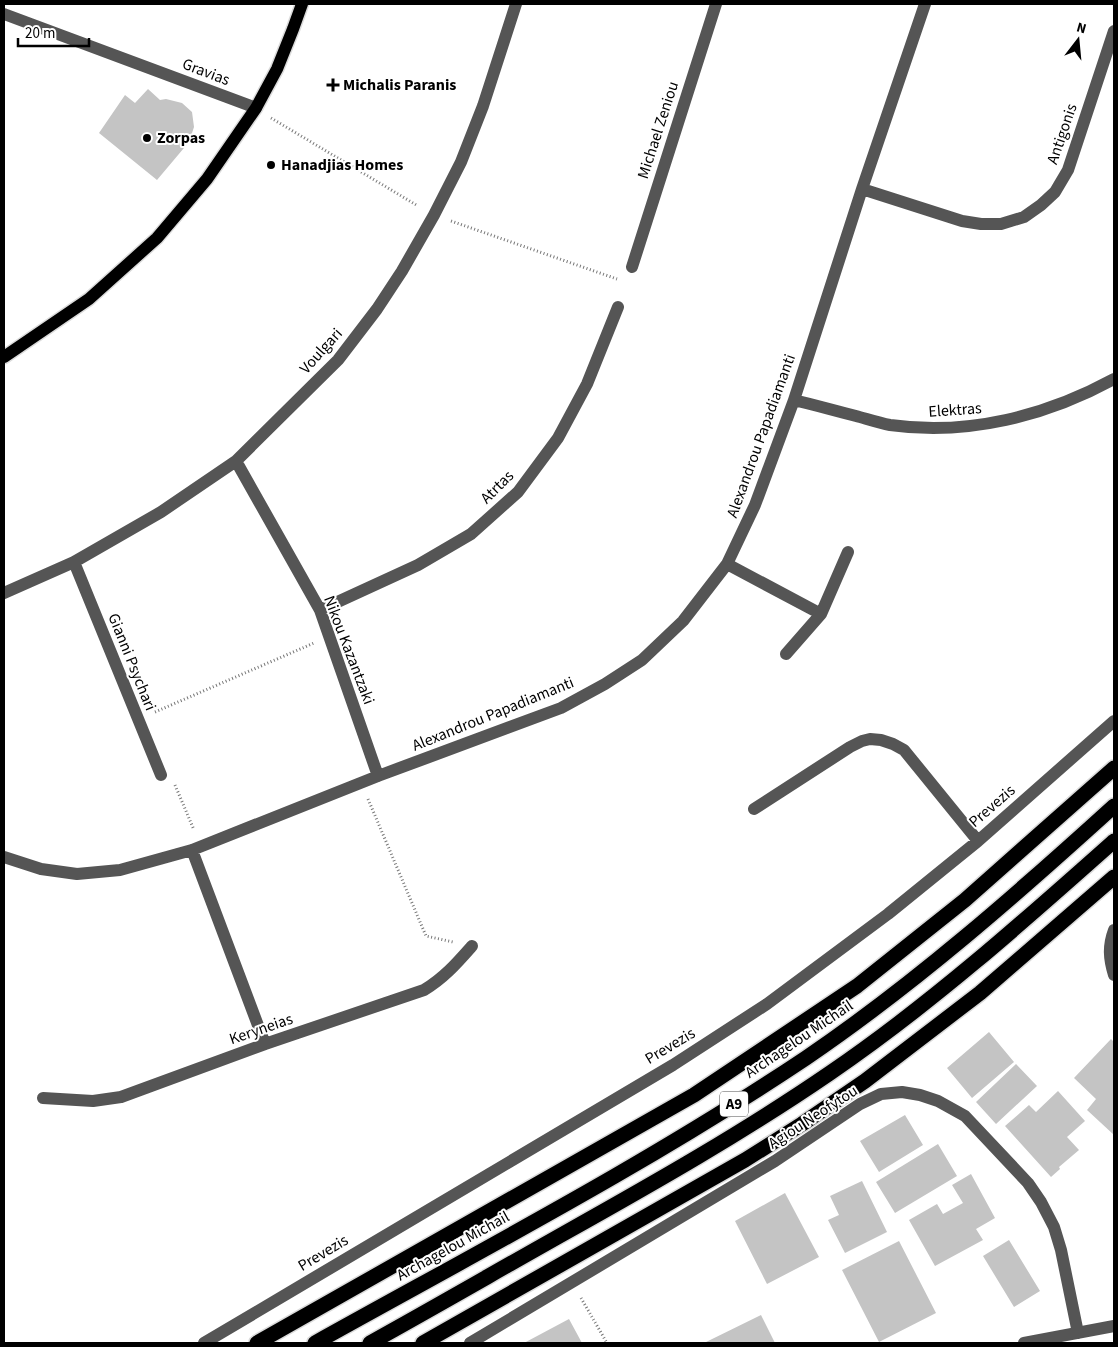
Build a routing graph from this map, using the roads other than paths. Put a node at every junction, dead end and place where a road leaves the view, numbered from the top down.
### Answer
1 (302, 4) edge
2 (516, 4) edge
3 (716, 4) edge
4 (925, 4) edge
5 (4, 14) edge
6 (1114, 31) edge
7 (256, 108) junction
8 (862, 189) junction
9 (632, 267) dead end
10 (618, 307) dead end
11 (4, 357) edge
12 (1114, 379) edge
13 (794, 400) junction
14 (236, 461) junction
15 (848, 552) dead end
16 (74, 562) junction
17 (727, 564) junction
18 (4, 593) edge
19 (320, 610) junction
20 (821, 614) junction
21 (786, 654) dead end
22 (1114, 721) edge
23 (1114, 768) edge
24 (161, 775) road end
25 (378, 776) junction
26 (1114, 806) edge
27 (754, 809) dead end
28 (978, 841) junction
29 (1114, 841) edge
30 (197, 848) junction
31 (4, 857) edge
32 (1114, 877) edge
33 (1114, 930) edge
34 (472, 946) road end
35 (1114, 975) edge
36 (265, 1044) junction
37 (44, 1098) dead end
38 (1114, 1326) edge
39 (1078, 1333) junction
40 (204, 1343) edge
41 (257, 1343) edge
42 (315, 1343) edge
43 (370, 1343) edge
44 (423, 1343) edge
45 (470, 1343) edge
46 (1024, 1343) edge

1 - 7 main road
2 - 14 street, Voulgari
3 - 9 street, Michael Zeniou
4 - 8 street, Alexandrou Papadiamanti
5 - 7 street, Gravias
6 - 8 street, Antigonis
7 - 11 main road
8 - 13 street, Alexandrou Papadiamanti
10 - 19 street, Atrtas
12 - 13 street, Elektras
13 - 17 street, Alexandrou Papadiamanti
14 - 16 street, Voulgari
14 - 19 street, Nikou Kazantzaki
15 - 20 street
16 - 18 street, Voulgari
16 - 24 street, Gianni Psychari
17 - 20 street
17 - 25 street, Alexandrou Papadiamanti
19 - 25 street, Nikou Kazantzaki
20 - 21 street
22 - 28 street, Prevezis
23 - 41 highway
25 - 30 street, Alexandrou Papadiamanti
26 - 42 highway, Archagelou Michail / A9
27 - 28 street
28 - 40 street, Prevezis
29 - 43 highway, A9
30 - 31 street, Alexandrou Papadiamanti
30 - 36 street
32 - 44 highway
33 - 35 street
34 - 36 street, Keryneias
36 - 37 street, Keryneias
38 - 39 street
39 - 45 street, Agiou Neofytou
39 - 46 street

